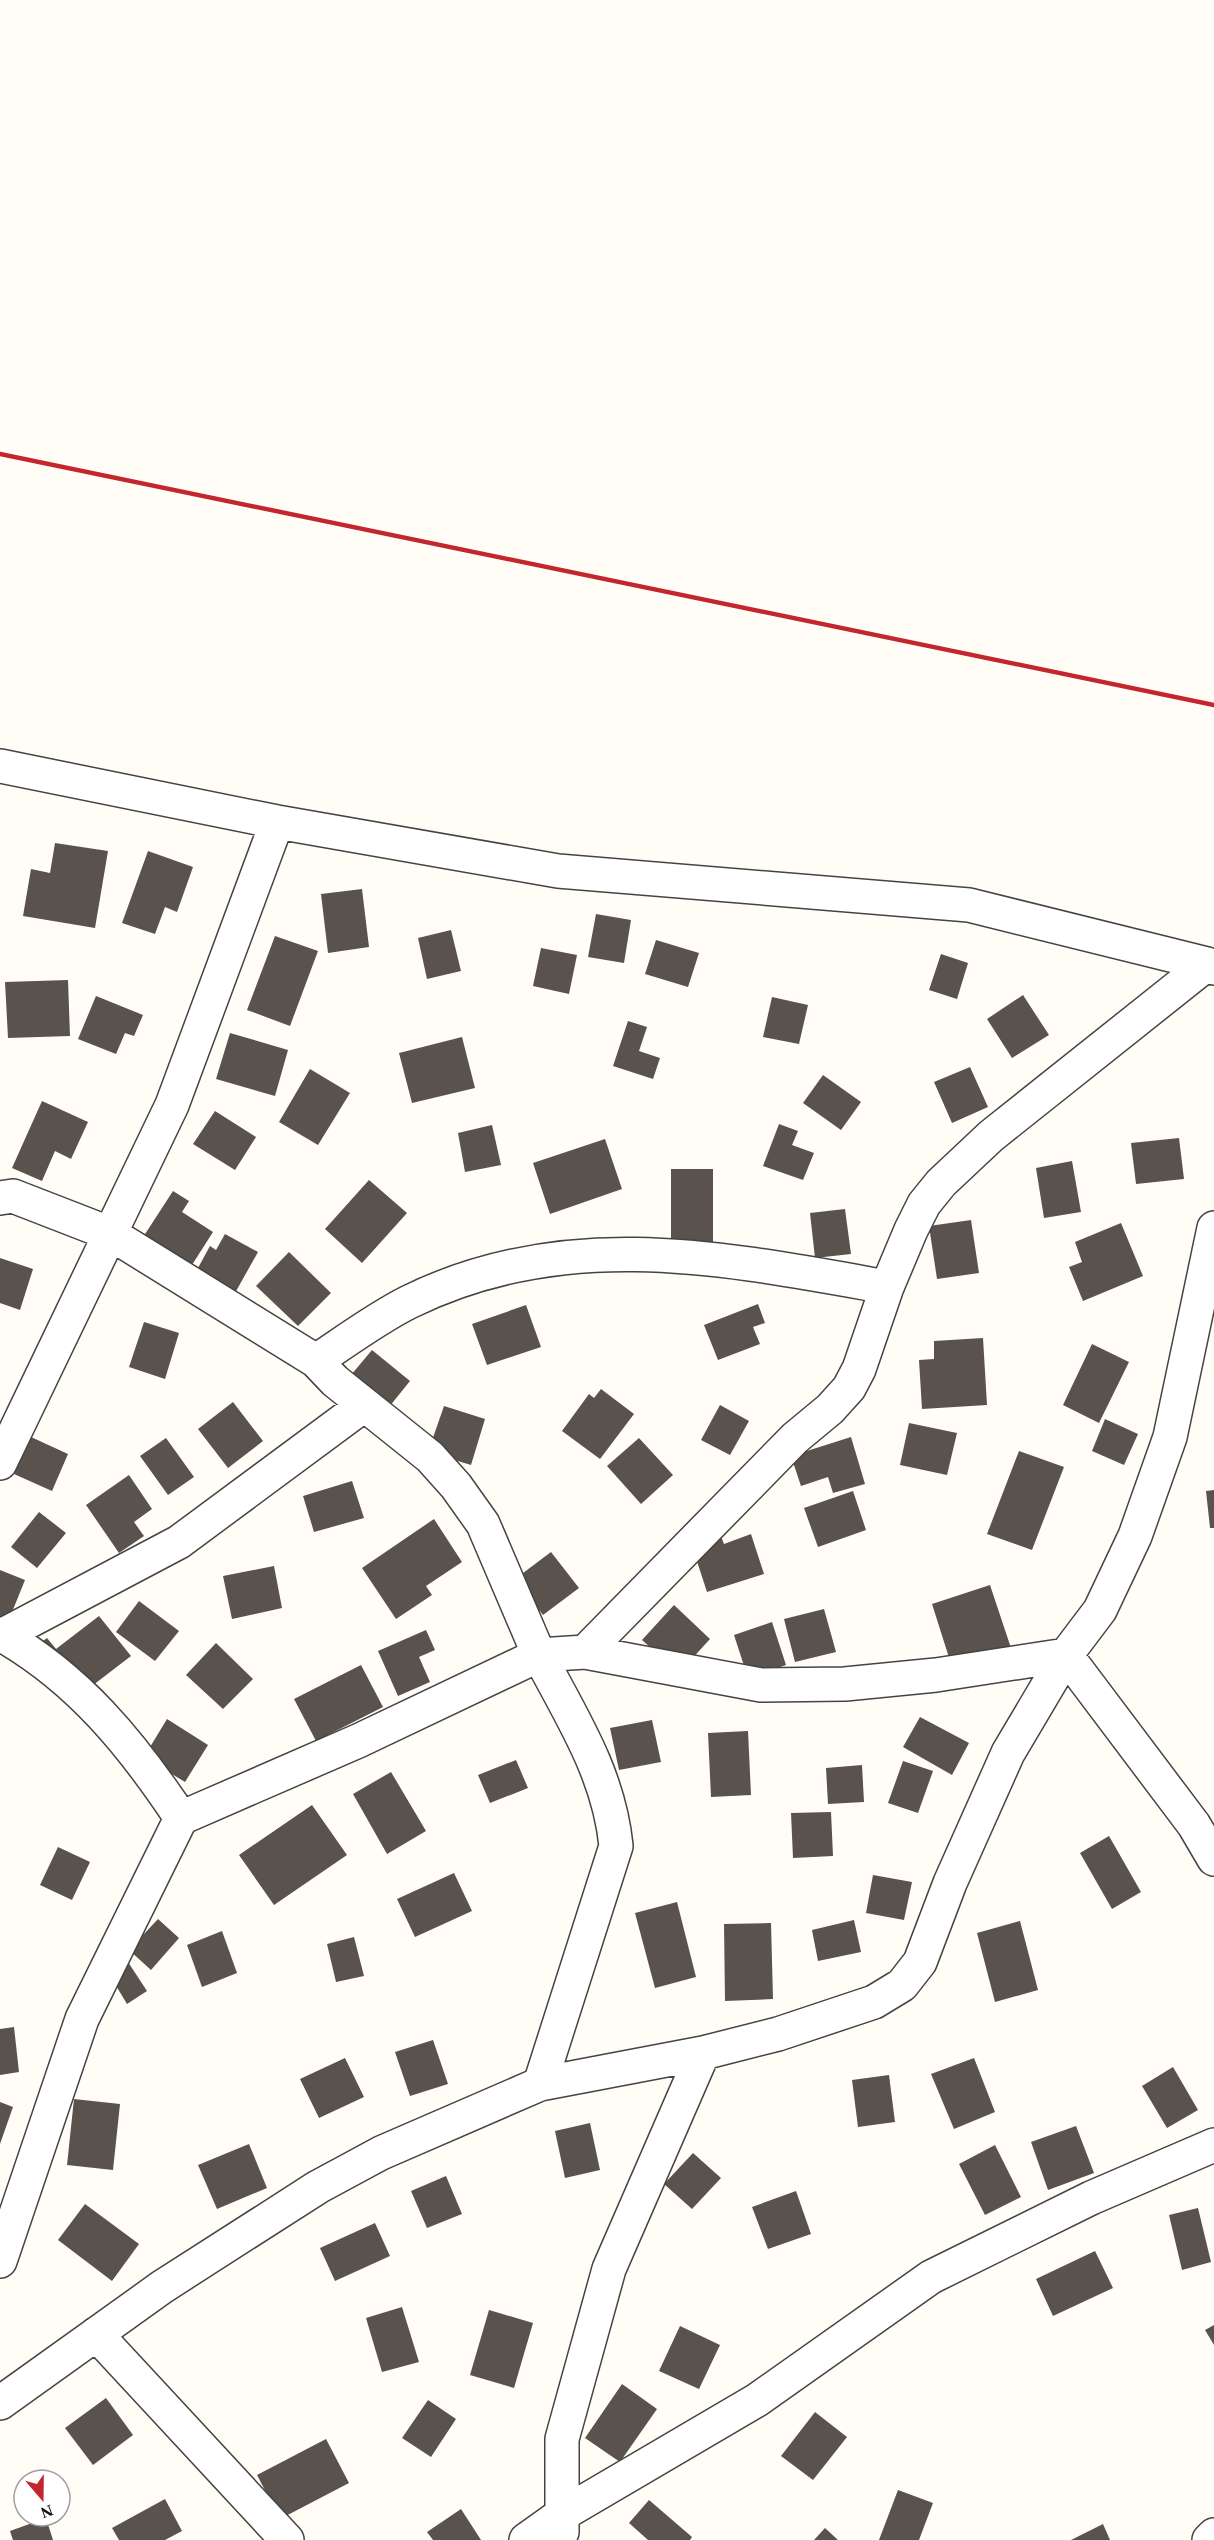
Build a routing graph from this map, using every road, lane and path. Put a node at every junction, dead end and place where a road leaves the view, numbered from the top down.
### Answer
1 (0, 766) edge
2 (277, 822) junction
3 (1210, 966) edge
4 (0, 1198) edge
5 (1214, 1228) edge
6 (111, 1234) junction
7 (887, 1287) junction
8 (316, 1361) junction
9 (364, 1405) junction
10 (0, 1463) edge
11 (1, 1635) edge
12 (585, 1652) junction
13 (539, 1655) junction
14 (1066, 1655) junction
15 (181, 1818) junction
16 (1214, 1859) edge
17 (703, 2053) junction
18 (540, 2084) junction
19 (1214, 2145) edge
20 (0, 2261) edge
21 (96, 2334) junction
22 (0, 2403) edge
23 (562, 2527) edge
24 (1214, 2535) edge
25 (287, 2540) edge
26 (525, 2540) edge
27 (1209, 2540) edge

1 - 2 street
2 - 3 street
2 - 6 street
3 - 7 street
4 - 6 street
5 - 14 street
6 - 8 street
6 - 10 street
7 - 8 street
7 - 12 street
8 - 9 street
9 - 11 street
9 - 13 street
11 - 15 street
12 - 13 street
12 - 14 street
13 - 15 street
13 - 18 street
14 - 16 street
14 - 17 street
15 - 20 street
17 - 18 street
17 - 23 street
18 - 21 street
19 - 23 street
21 - 22 street
21 - 25 street
23 - 26 street
24 - 27 street

